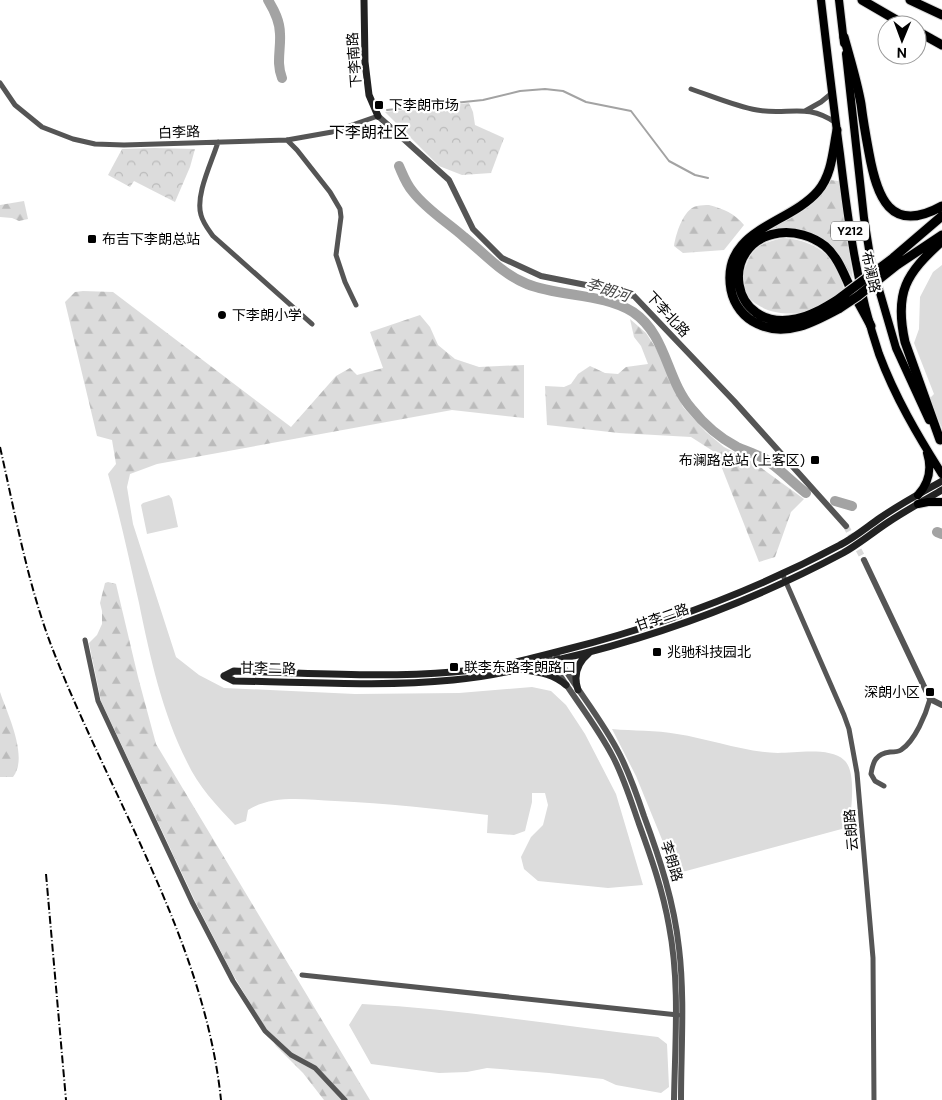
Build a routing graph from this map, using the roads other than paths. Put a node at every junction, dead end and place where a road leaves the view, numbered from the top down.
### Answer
1 (364, 0) edge
2 (821, 0) edge
3 (839, 0) edge
4 (862, 0) edge
5 (910, 0) edge
6 (888, 15) edge
7 (942, 15) edge
8 (844, 37) junction
9 (927, 37) edge
10 (942, 45) edge
11 (0, 83) edge
12 (691, 90) dead end
13 (832, 93) junction
14 (805, 111) junction
15 (378, 116) junction
16 (836, 127) junction
17 (287, 140) junction
18 (218, 142) junction
19 (942, 206) edge
20 (942, 216) edge
21 (942, 235) edge
22 (942, 241) edge
23 (895, 261) junction
24 (839, 304) junction
25 (356, 305) dead end
26 (312, 324) dead end
27 (871, 326) junction
28 (941, 442) edge
29 (926, 449) junction
30 (942, 474) edge
31 (942, 481) edge
32 (942, 490) edge
33 (918, 495) junction
34 (942, 502) edge
35 (918, 504) junction
36 (846, 526) tunnel mouth
37 (864, 560) tunnel mouth
38 (782, 573) junction
39 (786, 580) junction
40 (85, 640) dead end
41 (590, 652) junction
42 (551, 654) junction
43 (555, 661) junction
44 (515, 670) junction
45 (566, 685) junction
46 (578, 690) junction
47 (930, 699) junction
48 (942, 704) edge
49 (884, 786) dead end
50 (302, 976) dead end
51 (678, 1015) junction
52 (344, 1100) edge
53 (674, 1100) edge
54 (681, 1100) edge
55 (874, 1100) edge

1 - 15 main road, 下李南路
2 - 13 main road, 布澜路 / Y212
3 - 8 main road, 布澜路 / Y212
4 - 6 highway
5 - 7 highway
8 - 19 highway
8 - 28 main road, 布澜路 / Y212
9 - 10 highway
11 - 18 street, 白李路
12 - 14 street
13 - 14 street
13 - 16 main road, 布澜路 / Y212
14 - 16 street
15 - 17 street, 白李路
15 - 36 street, 下李北路
16 - 24 highway
16 - 27 main road, 布澜路 / Y212
17 - 18 street, 白李路
17 - 25 street
18 - 26 street
20 - 23 highway
21 - 23 highway
22 - 28 highway
23 - 24 highway, bridge
24 - 27 highway
27 - 29 main road, 布澜路 / Y212
29 - 30 main road, 布澜路 / Y212
29 - 33 main road
31 - 33 main road, 甘李二路
32 - 35 main road, 甘李二路
33 - 38 main road, 甘李二路
34 - 35 main road
35 - 39 main road, 甘李二路
37 - 47 street
38 - 39 street, 云朗路
38 - 42 main road, 甘李二路
39 - 41 main road, 甘李二路
39 - 55 street, 云朗路
40 - 52 street
41 - 43 main road, 甘李二路
41 - 46 main road
42 - 43 street, 李朗路
42 - 44 main road, 甘李二路
43 - 44 main road, 甘李二路
43 - 45 street, 李朗路
43 - 46 street, 李朗路
44 - 45 main road
45 - 51 street, 李朗路
46 - 51 street, 李朗路
47 - 48 street
47 - 49 street
50 - 51 street
51 - 53 street, 李朗路
51 - 54 street, 李朗路

